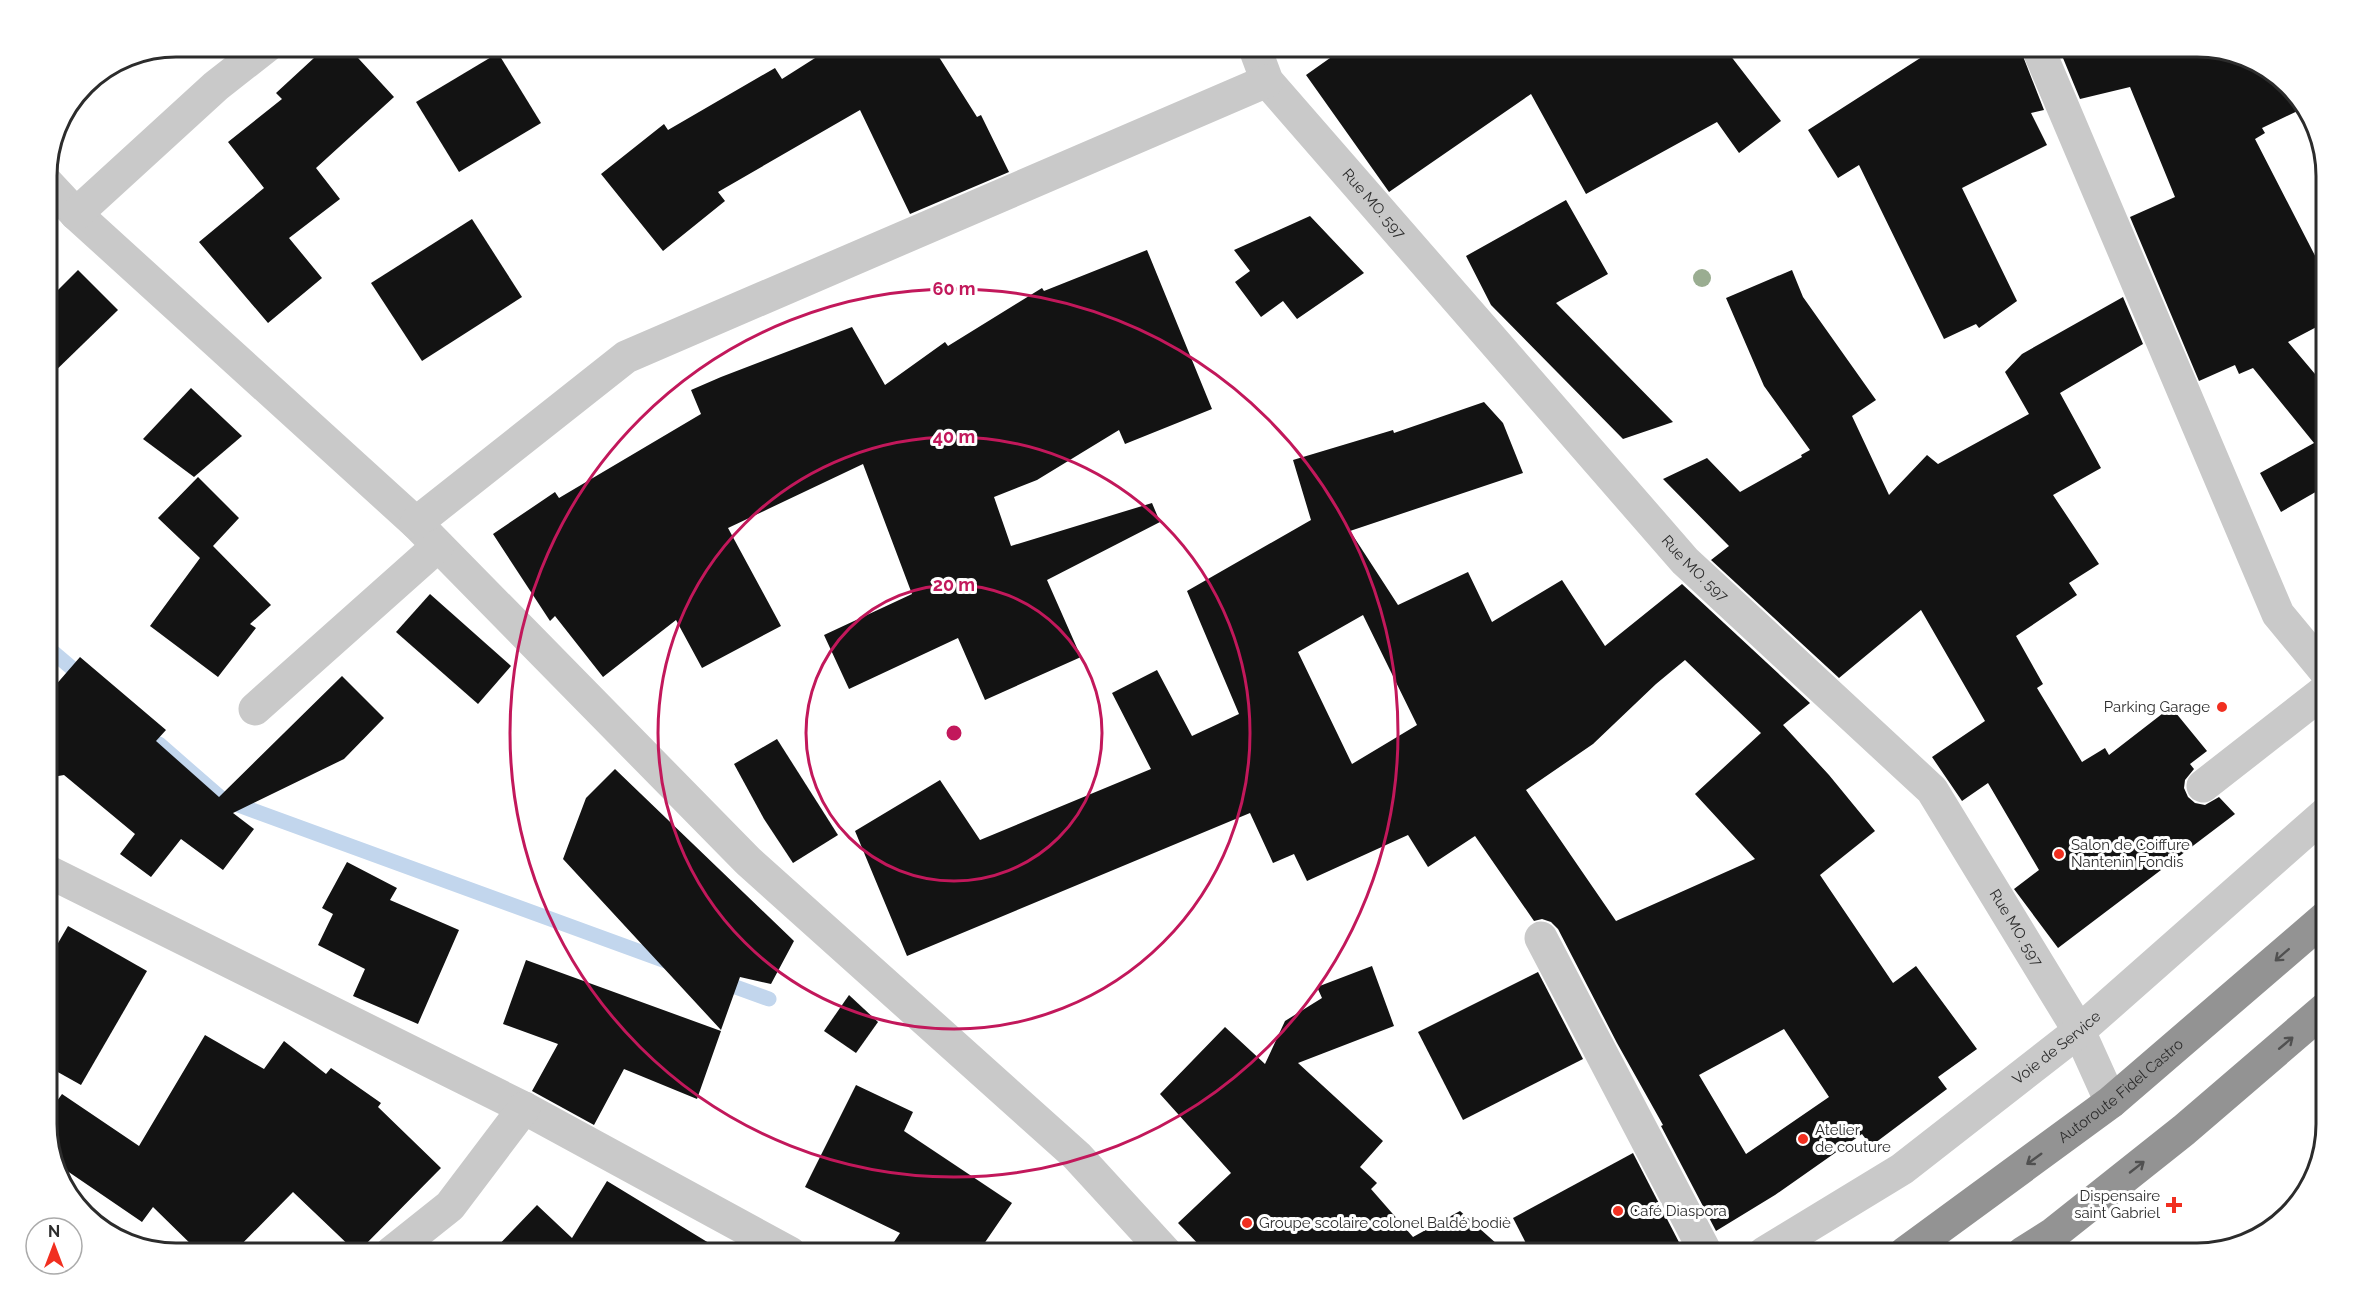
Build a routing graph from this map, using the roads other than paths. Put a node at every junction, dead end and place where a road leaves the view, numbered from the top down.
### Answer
1 (253, 57) edge
2 (1258, 57) edge
3 (2042, 57) edge
4 (1267, 81) junction
5 (57, 194) edge
6 (76, 214) junction
7 (427, 535) junction
8 (2316, 660) edge
9 (2316, 698) edge
10 (255, 709) dead end
11 (2203, 786) dead end
12 (2316, 822) edge
13 (57, 876) edge
14 (2316, 926) edge
15 (1541, 938) dead end
16 (2316, 1017) edge
17 (2079, 1031) junction
18 (2111, 1102) junction
19 (524, 1108) junction
20 (405, 1243) edge
21 (769, 1243) edge
22 (1156, 1243) edge
23 (1700, 1243) edge
24 (1782, 1243) edge
25 (1920, 1243) edge
26 (2040, 1243) edge

1 - 6 street
2 - 4 street, Rue MO. 597
3 - 8 street
4 - 7 street
4 - 17 street, Rue MO. 597
5 - 6 street
6 - 7 street
7 - 10 street
7 - 22 street
9 - 11 street
12 - 17 street, Voie de Service
13 - 19 street
14 -> 18 highway, Autoroute Fidel Castro
15 - 23 street
26 -> 16 highway
17 - 18 street, Rue MO. 597
17 - 24 street, Voie de Service
18 -> 25 highway, Autoroute Fidel Castro
19 - 20 street
19 - 21 street

